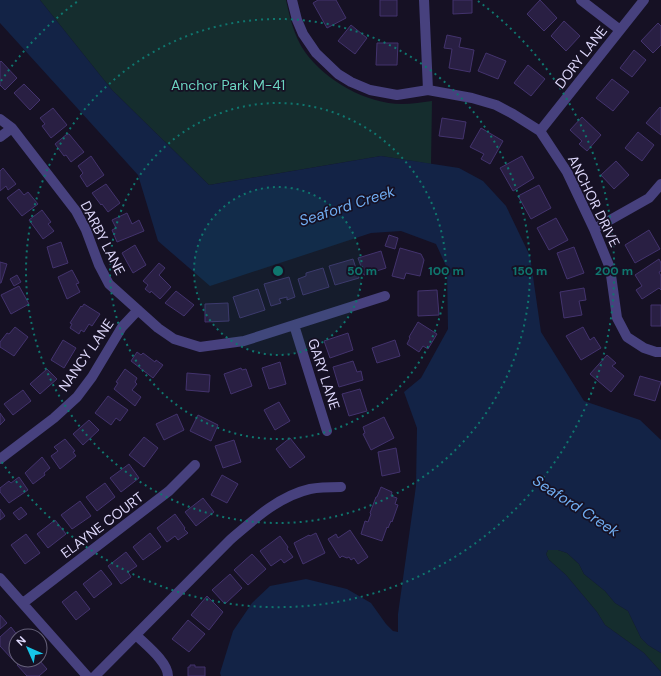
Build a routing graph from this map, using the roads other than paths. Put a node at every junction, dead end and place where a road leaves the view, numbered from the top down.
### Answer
1 (292, 0) edge
2 (424, 0) edge
3 (581, 0) edge
4 (644, 0) edge
5 (620, 30) junction
6 (428, 90) junction
7 (0, 119) edge
8 (12, 128) junction
9 (540, 131) junction
10 (0, 137) edge
11 (661, 184) edge
12 (594, 229) junction
13 (385, 296) dead end
14 (138, 310) junction
15 (294, 325) junction
16 (661, 352) edge
17 (327, 431) dead end
18 (0, 459) edge
19 (196, 465) dead end
20 (341, 487) dead end
21 (0, 578) edge
22 (23, 603) junction
23 (136, 635) junction
24 (87, 676) edge
25 (95, 676) edge
26 (168, 676) edge

1 - 6 street, ANCHOR DRIVE
2 - 6 street
3 - 5 street
4 - 5 street, DORY LANE
5 - 9 street, DORY LANE
6 - 9 street, ANCHOR DRIVE
7 - 8 street, DARBY LANE
8 - 10 street
8 - 14 street, DARBY LANE
9 - 12 street, ANCHOR DRIVE
11 - 12 street
12 - 16 street, ANCHOR DRIVE
13 - 15 street, DARBY LANE
14 - 15 street, DARBY LANE
14 - 18 street, NANCY LANE
15 - 17 street, GARY LANE
19 - 22 street, ELAYNE COURT
20 - 23 street
21 - 22 street
22 - 24 street
23 - 25 street
23 - 26 street

